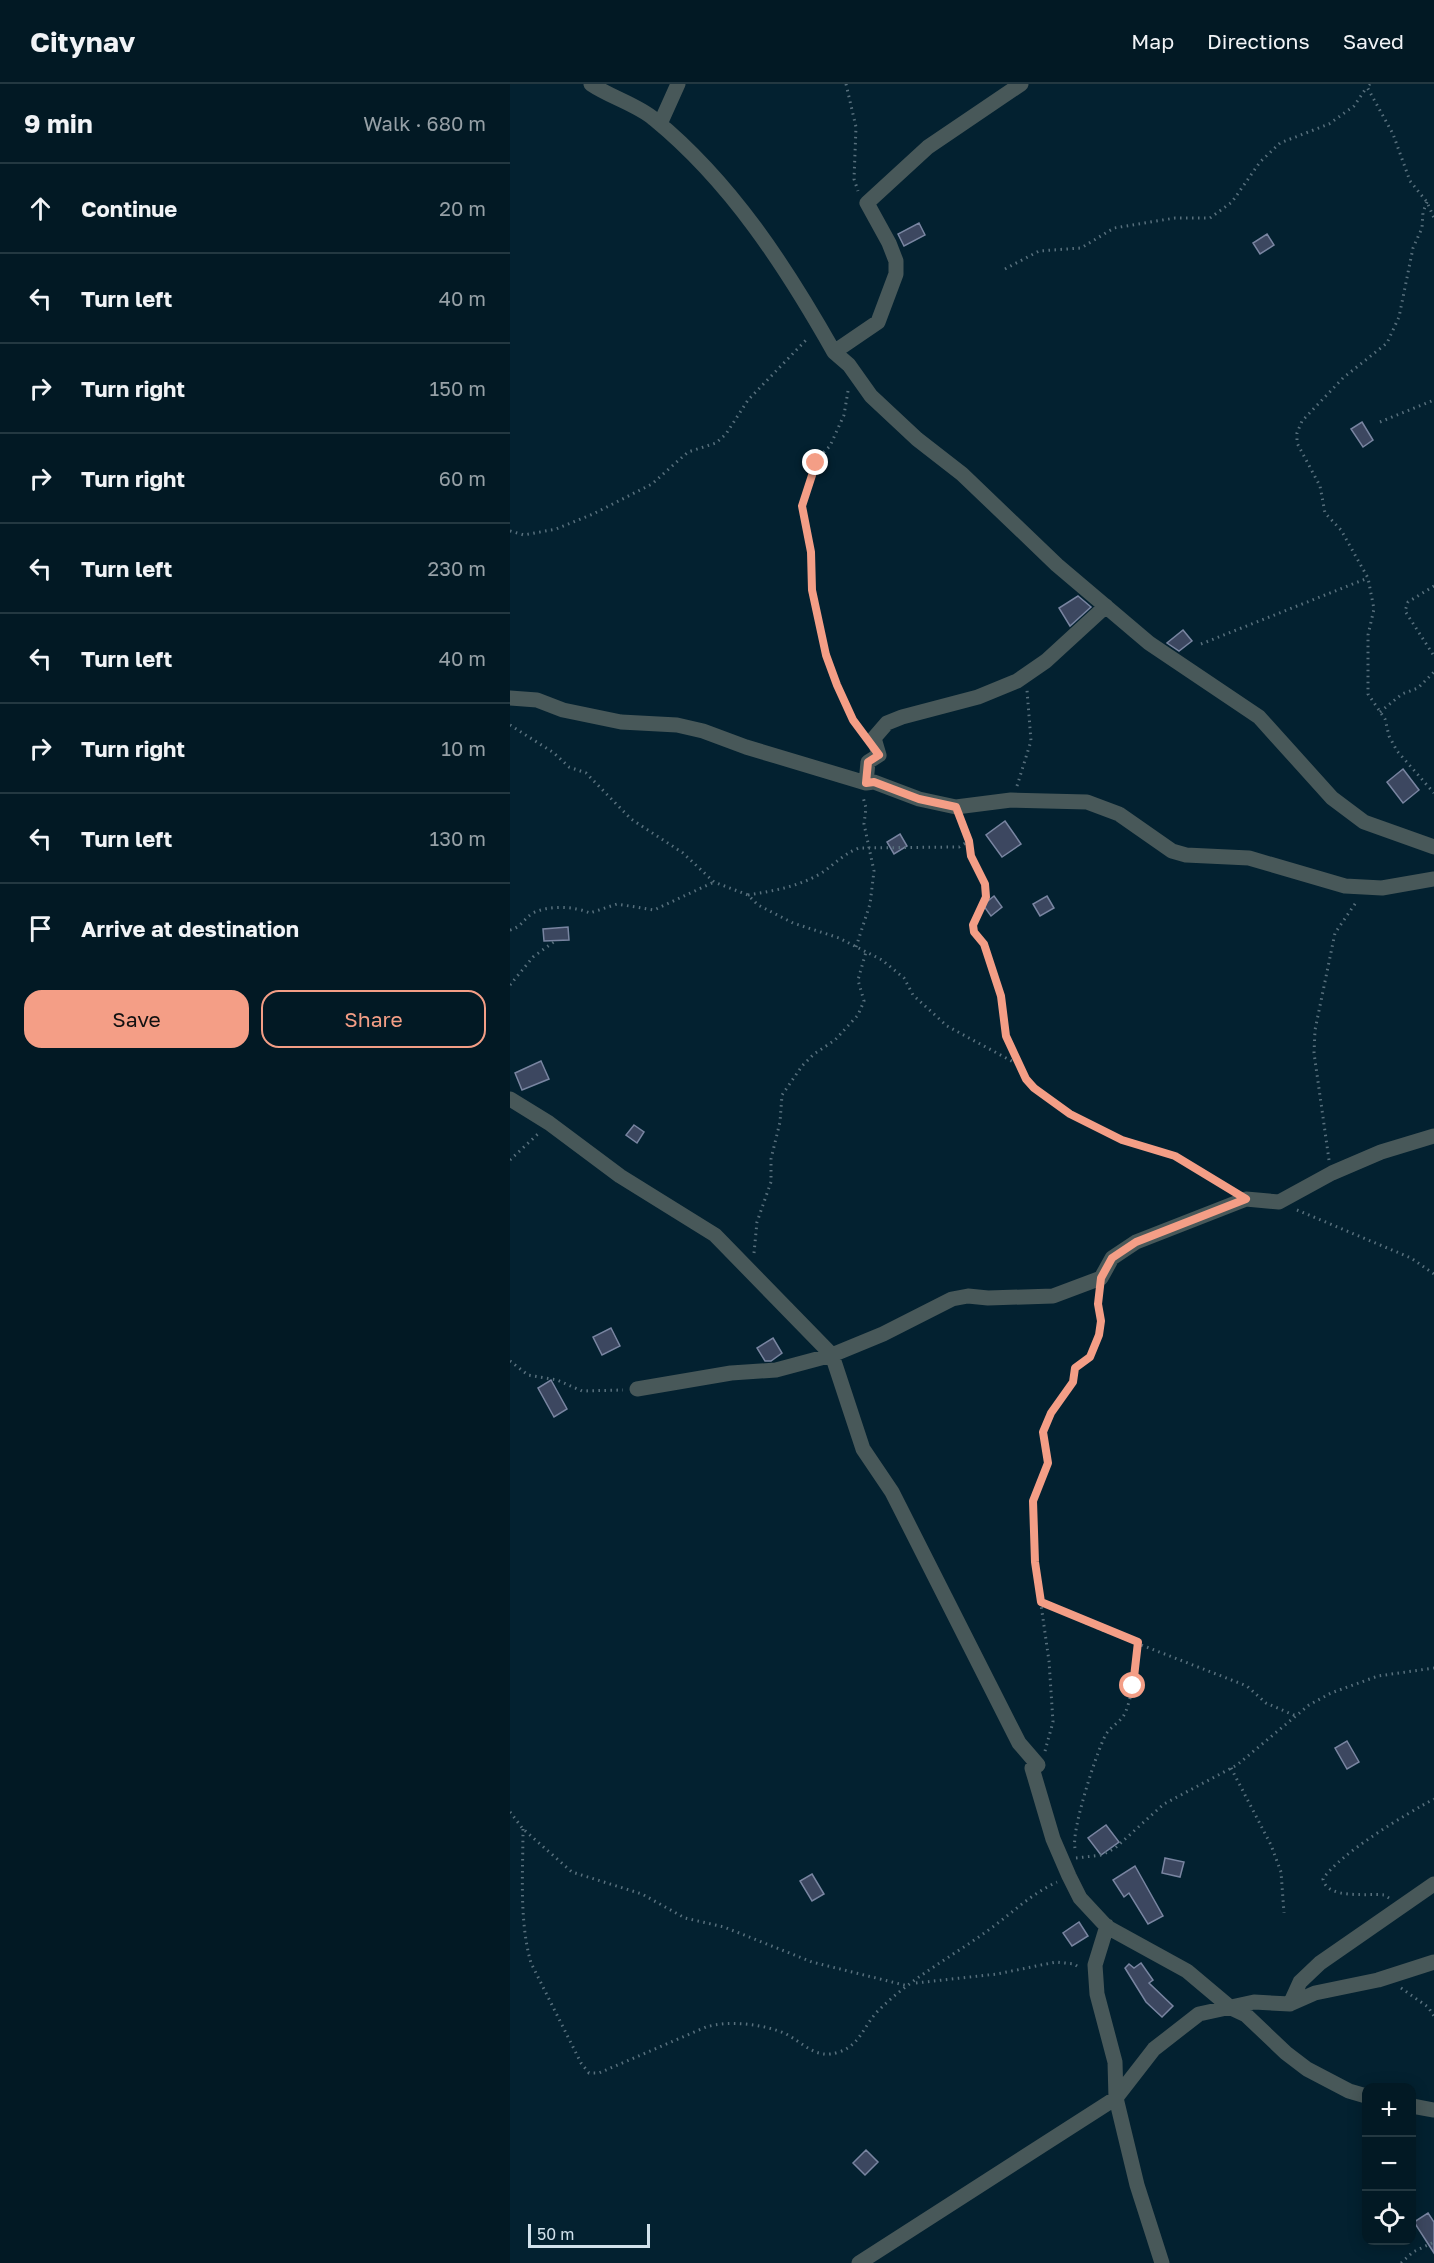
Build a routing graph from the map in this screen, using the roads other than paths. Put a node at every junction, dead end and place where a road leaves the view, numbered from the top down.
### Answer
1 (591, 84) edge
2 (678, 84) edge
3 (1021, 84) edge
4 (660, 124) junction
5 (834, 352) junction
6 (1106, 606) junction
7 (510, 698) edge
8 (866, 783) junction
9 (1434, 847) edge
10 (1434, 879) edge
11 (510, 1099) edge
12 (1434, 1136) edge
13 (832, 1355) junction
14 (637, 1389) road end
15 (1434, 1884) edge
16 (1107, 1926) junction
17 (1434, 1962) edge
18 (1290, 2004) junction
19 (1231, 2008) junction
20 (1362, 2095) edge
21 (1116, 2098) junction
22 (1416, 2107) edge
23 (1434, 2110) edge
24 (859, 2263) edge
25 (1162, 2263) edge

1 - 4 street
2 - 4 street
3 - 5 street
4 - 5 street
5 - 6 street
6 - 8 street
6 - 9 street
7 - 8 street
8 - 10 street
11 - 13 street
12 - 13 street
13 - 14 street
13 - 16 street
15 - 18 street
16 - 19 street
16 - 21 street
17 - 18 street
18 - 19 street
19 - 20 street
19 - 21 street
21 - 24 street
21 - 25 street
22 - 23 street

